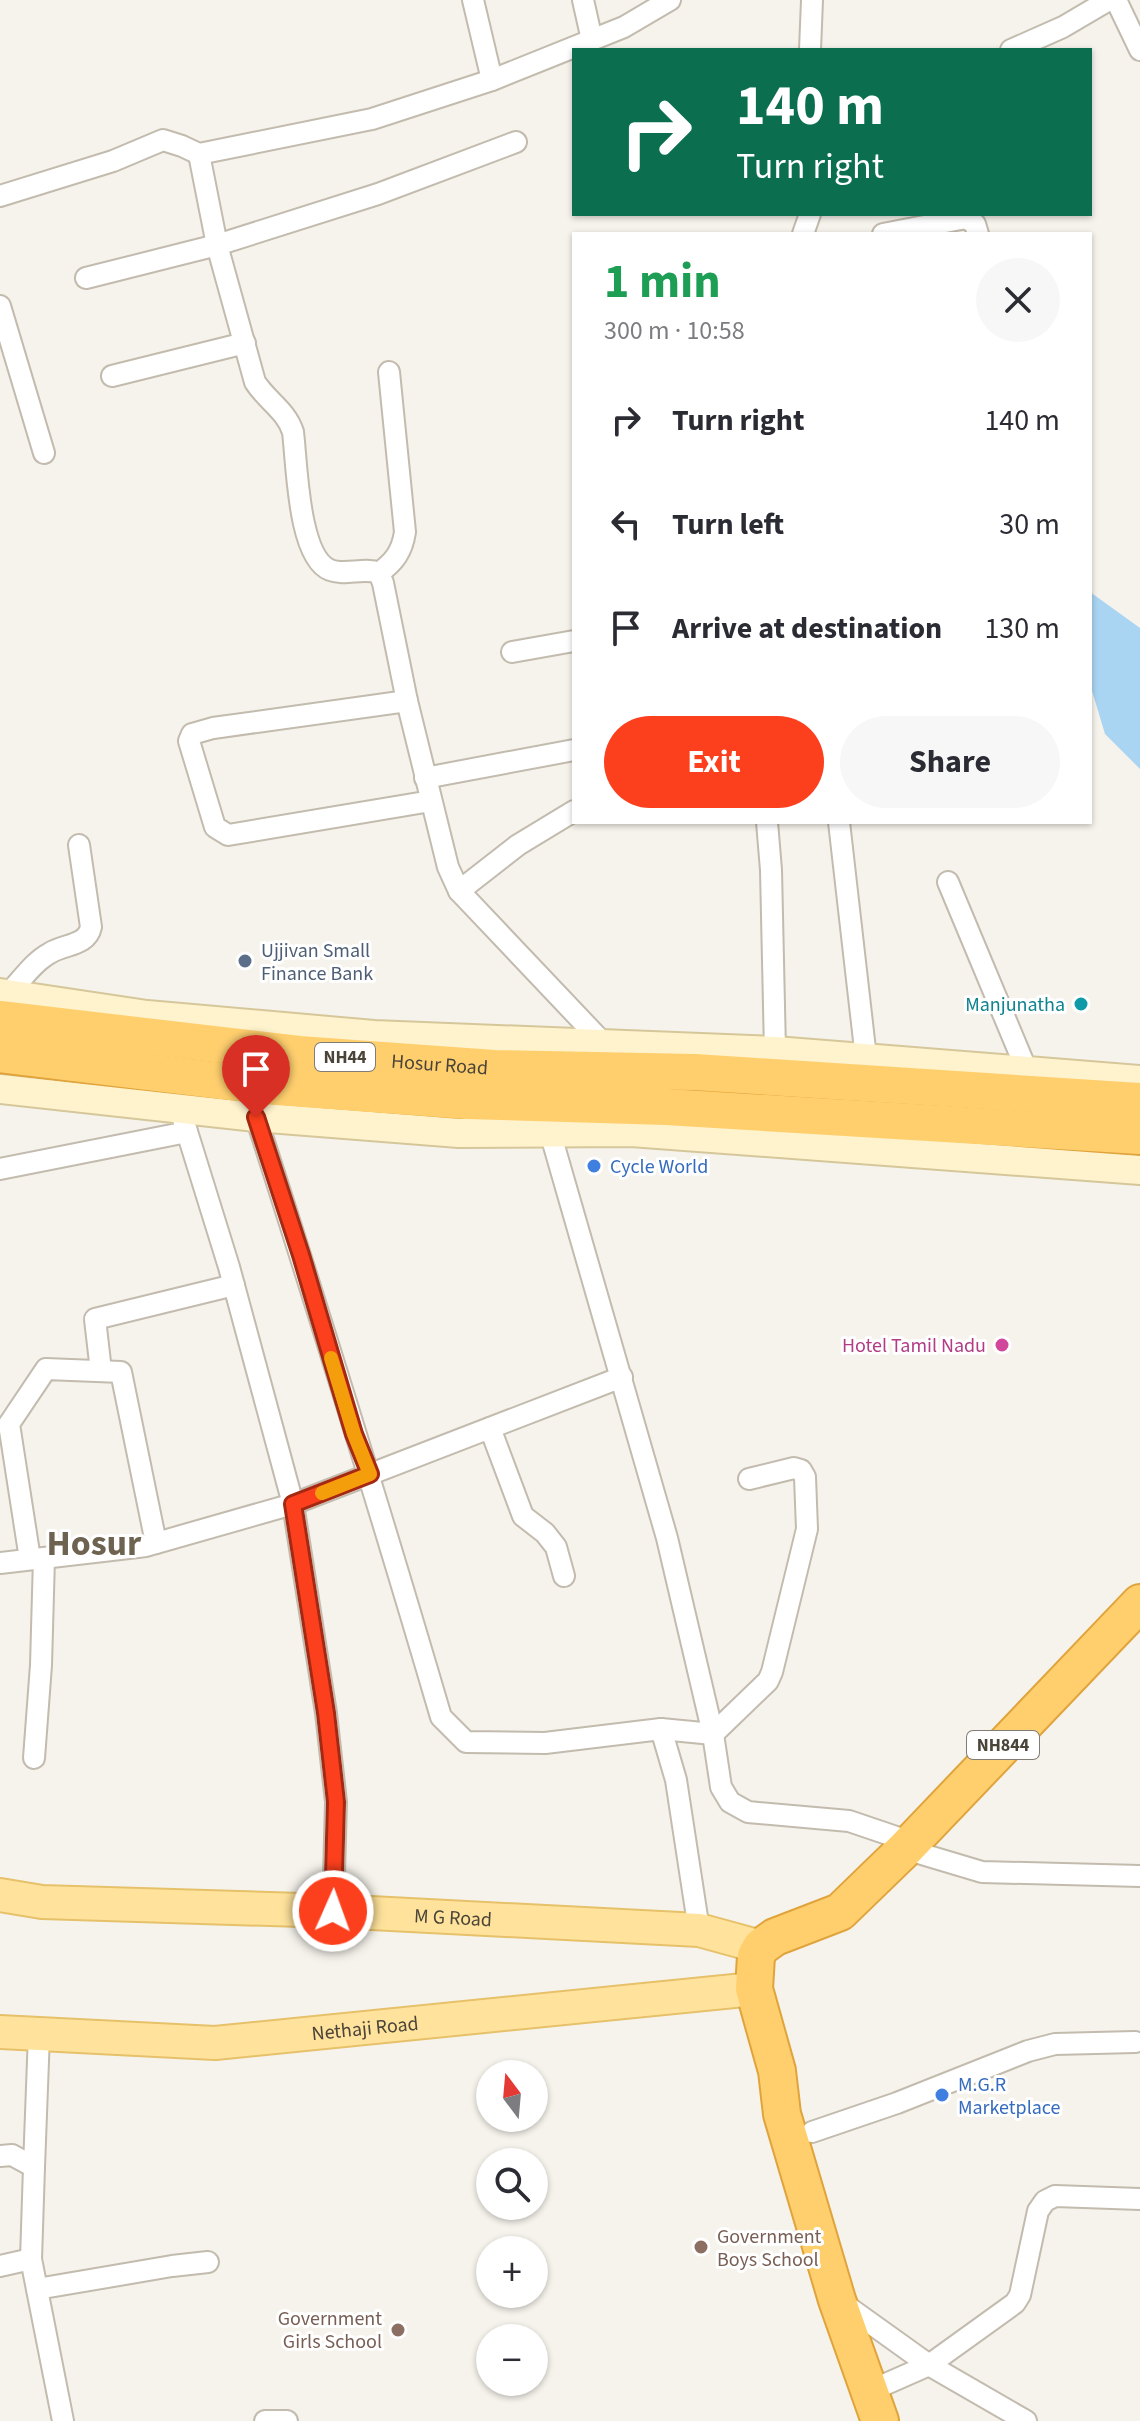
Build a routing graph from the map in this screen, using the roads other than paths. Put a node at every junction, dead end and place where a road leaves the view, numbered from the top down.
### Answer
1 (473, 0) edge
2 (583, 0) edge
3 (670, 0) edge
4 (812, 0) edge
5 (1109, 0) edge
6 (1116, 0) edge
7 (592, 40) junction
8 (810, 48) edge
9 (1016, 48) edge
10 (1140, 50) edge
11 (492, 80) junction
12 (516, 142) dead end
13 (199, 154) junction
14 (0, 196) edge
15 (893, 232) edge
16 (977, 232) edge
17 (217, 245) junction
18 (86, 278) dead end
19 (0, 306) edge
20 (245, 343) junction
21 (389, 372) dead end
22 (112, 376) dead end
23 (44, 453) dead end
24 (379, 573) junction
25 (572, 641) edge
26 (512, 652) dead end
27 (407, 701) junction
28 (572, 750) edge
29 (425, 778) junction
30 (431, 801) junction
31 (572, 812) edge
32 (767, 824) edge
33 (839, 824) edge
34 (79, 845) dead end
35 (948, 882) dead end
36 (459, 891) junction
37 (3, 1002) edge
38 (604, 1044) junction
39 (775, 1051) junction
40 (0, 1054) edge
41 (866, 1058) junction
42 (694, 1064) junction
43 (1027, 1071) junction
44 (1140, 1080) edge
45 (0, 1089) edge
46 (1140, 1101) edge
47 (670, 1116) junction
48 (256, 1117) junction
49 (184, 1120) junction
50 (550, 1132) junction
51 (1140, 1136) edge
52 (0, 1169) edge
53 (1140, 1170) edge
54 (234, 1285) junction
55 (101, 1371) junction
56 (622, 1377) junction
57 (490, 1428) junction
58 (370, 1474) junction
59 (749, 1479) dead end
60 (293, 1504) junction
61 (156, 1543) junction
62 (37, 1558) junction
63 (0, 1563) edge
64 (564, 1576) dead end
65 (1140, 1603) edge
66 (661, 1729) junction
67 (713, 1734) junction
68 (34, 1758) dead end
69 (908, 1846) junction
70 (1140, 1876) edge
71 (0, 1895) edge
72 (333, 1911) junction
73 (699, 1930) junction
74 (750, 1943) junction
75 (742, 1990) junction
76 (0, 2032) edge
77 (39, 2034) junction
78 (1135, 2042) dead end
79 (797, 2123) junction
80 (0, 2156) edge
81 (34, 2167) junction
82 (1140, 2199) edge
83 (31, 2259) junction
84 (208, 2262) dead end
85 (0, 2266) edge
86 (37, 2289) junction
87 (837, 2300) junction
88 (929, 2365) junction
89 (870, 2412) edge
90 (63, 2421) edge
91 (265, 2421) edge
92 (287, 2421) edge
93 (1026, 2421) edge

1 - 11 street
2 - 7 street
3 - 7 street
4 - 8 street
5 - 9 street
6 - 10 street
7 - 11 street
11 - 13 street
12 - 17 street
13 - 14 street
13 - 17 street
15 - 16 street
17 - 18 street
17 - 20 street
19 - 23 street
20 - 22 street
20 - 24 street
21 - 24 street
24 - 27 street
25 - 26 street
27 - 29 street
27 - 30 street
28 - 29 street
29 - 30 street
30 - 36 street
31 - 36 street
32 - 39 street
33 - 41 street
34 - 37 street
35 - 43 street
36 - 38 street
37 - 38 street
37 - 42 highway, Hosur Road / NH44
38 - 42 street
39 - 41 street
39 - 42 street
40 - 47 highway, Hosur Road / NH44
41 - 43 street
42 - 46 highway, NH44
43 - 44 street
45 - 49 street
47 - 50 street
47 - 51 highway, NH44
47 - 53 street
48 - 49 street
48 - 50 street
48 - 58 street
49 - 52 street
49 - 54 street
50 - 56 street
54 - 55 street
54 - 60 street
55 - 61 street
55 - 62 street
56 - 57 street
56 - 67 street
57 - 58 street
57 - 64 street
58 - 60 street
58 - 66 street
59 - 67 street
60 - 61 street
60 - 72 street
61 - 62 street
62 - 63 street
62 - 68 street
65 - 69 highway, NH844
66 - 67 street
66 - 73 street
67 - 69 street
69 - 70 street
69 - 74 highway, NH844
71 - 72 main road, M G Road
72 - 73 main road, M G Road
73 - 74 main road, M G Road
74 - 75 highway
75 - 77 main road, Nethaji Road
75 - 79 highway
76 - 77 main road, Nethaji Road
77 - 81 street
78 - 79 street
79 - 87 highway
80 - 81 street
81 - 83 street
82 - 88 street
83 - 85 street
83 - 86 street
84 - 86 street
86 - 90 street
87 - 88 street
87 - 89 highway
88 - 89 street
88 - 93 street
91 - 92 street

